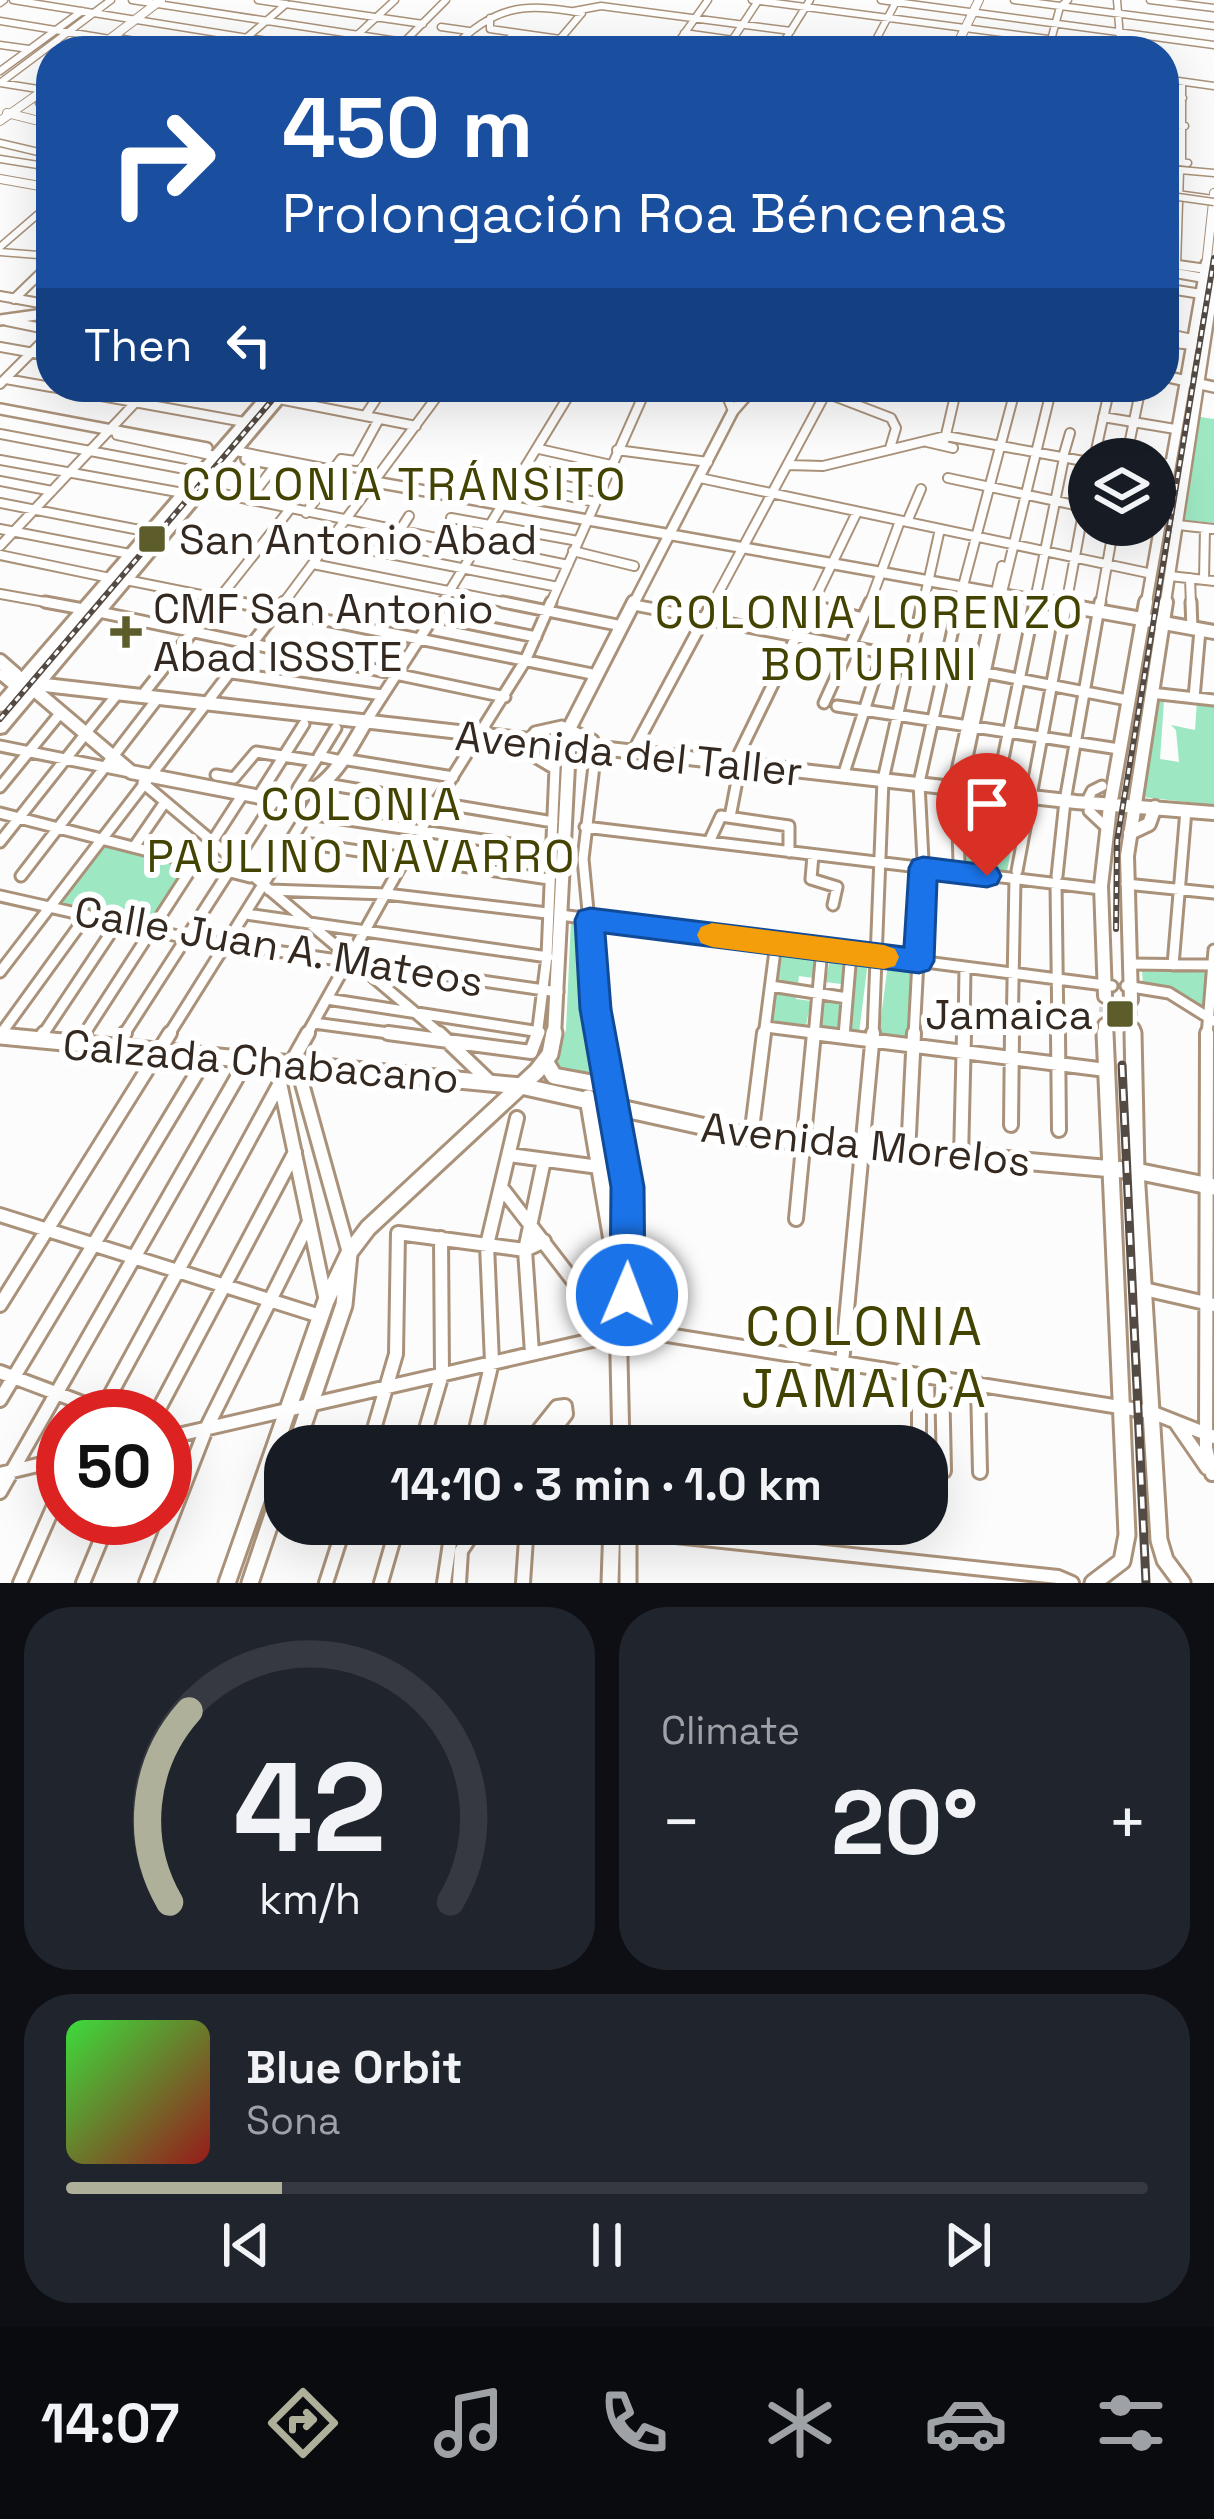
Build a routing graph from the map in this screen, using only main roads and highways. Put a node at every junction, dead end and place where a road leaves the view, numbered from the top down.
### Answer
1 (979, 0) edge
2 (159, 2) edge
3 (114, 36) edge
4 (960, 36) edge
5 (36, 95) edge
6 (3, 118) edge
7 (36, 124) edge
8 (0, 182) edge
9 (36, 188) edge
10 (1213, 200) edge
11 (1210, 275) edge
12 (1206, 298) junction
13 (36, 310) edge
14 (1212, 316) edge
15 (1, 320) edge
16 (1195, 343) junction
17 (1179, 381) edge
18 (1183, 382) junction
19 (1209, 388) edge
20 (266, 402) edge
21 (269, 402) edge
22 (740, 402) edge
23 (0, 409) edge
24 (1172, 438) edge
25 (226, 453) junction
26 (670, 534) junction
27 (1152, 546) edge
28 (118, 579) junction
29 (1139, 621) junction
30 (1162, 625) junction
31 (1202, 630) edge
32 (17, 678) edge
33 (0, 706) edge
34 (364, 723) junction
35 (398, 727) junction
36 (0, 728) edge
37 (351, 745) junction
38 (561, 746) junction
39 (1110, 806) junction
40 (1134, 806) junction
41 (1155, 807) junction
42 (1214, 813) edge
43 (1130, 832) junction
44 (546, 939) road end
45 (553, 957) junction
46 (1118, 1005) junction
47 (0, 1036) edge
48 (545, 1061) junction
49 (607, 1081) road end
50 (521, 1086) junction
51 (588, 1098) junction
52 (611, 1103) junction
53 (1111, 1169) junction
54 (1136, 1172) junction
55 (1207, 1183) edge
56 (614, 1252) junction
57 (349, 1253) junction
58 (627, 1295) junction
59 (623, 1331) junction
60 (303, 1425) edge
61 (625, 1425) edge
62 (264, 1541) edge
63 (619, 1545) edge
64 (625, 1545) edge
65 (227, 1583) edge
66 (250, 1583) edge
67 (610, 1583) edge
68 (628, 1583) edge
69 (1093, 1583) edge
70 (1182, 1583) edge

1 - 4 main road
2 - 3 main road
5 - 6 main road
6 - 7 main road
8 - 9 main road
10 - 11 main road
11 - 12 main road
12 - 14 main road
12 - 16 main road
13 - 15 main road
14 - 16 main road
16 - 18 main road
16 - 19 main road
17 - 18 main road
18 - 19 main road
18 - 24 main road
19 - 30 main road
20 - 25 highway
21 - 25 highway
22 - 26 main road
23 - 25 main road
25 - 26 main road
25 - 28 highway
25 - 28 highway
26 - 29 main road
26 - 38 main road
27 - 29 main road
28 - 32 highway
29 - 30 main road
29 - 39 main road
30 - 31 main road
30 - 40 main road
32 - 33 highway
32 - 34 main road, Avenida del Taller
32 - 36 highway
32 - 37 main road
34 - 35 main road, Avenida del Taller
34 - 37 main road
35 - 37 main road
35 - 38 main road, Avenida del Taller
38 - 39 main road, Avenida del Taller
38 - 45 main road
39 - 40 main road, Avenida del Taller
39 - 46 main road
40 - 41 main road, Avenida del Taller
40 - 43 main road
41 - 42 main road, Avenida del Taller
41 - 43 main road
43 - 46 main road
44 - 45 main road
45 - 48 main road
46 - 53 main road
46 - 54 main road
47 - 50 main road, Calzada Chabacano
48 - 49 main road
48 - 50 main road
50 - 51 main road, Avenida Morelos
50 - 57 main road
51 - 52 main road, Avenida Morelos
51 - 56 main road
52 - 53 main road, Avenida Morelos
52 - 58 main road
53 - 54 main road, Avenida Morelos
53 - 69 main road
54 - 55 main road, Avenida Morelos
54 - 70 main road
56 - 58 main road
56 - 59 main road
57 - 60 main road
57 - 65 main road
58 - 59 main road
59 - 61 main road
62 - 66 main road
63 - 67 main road
64 - 68 main road

